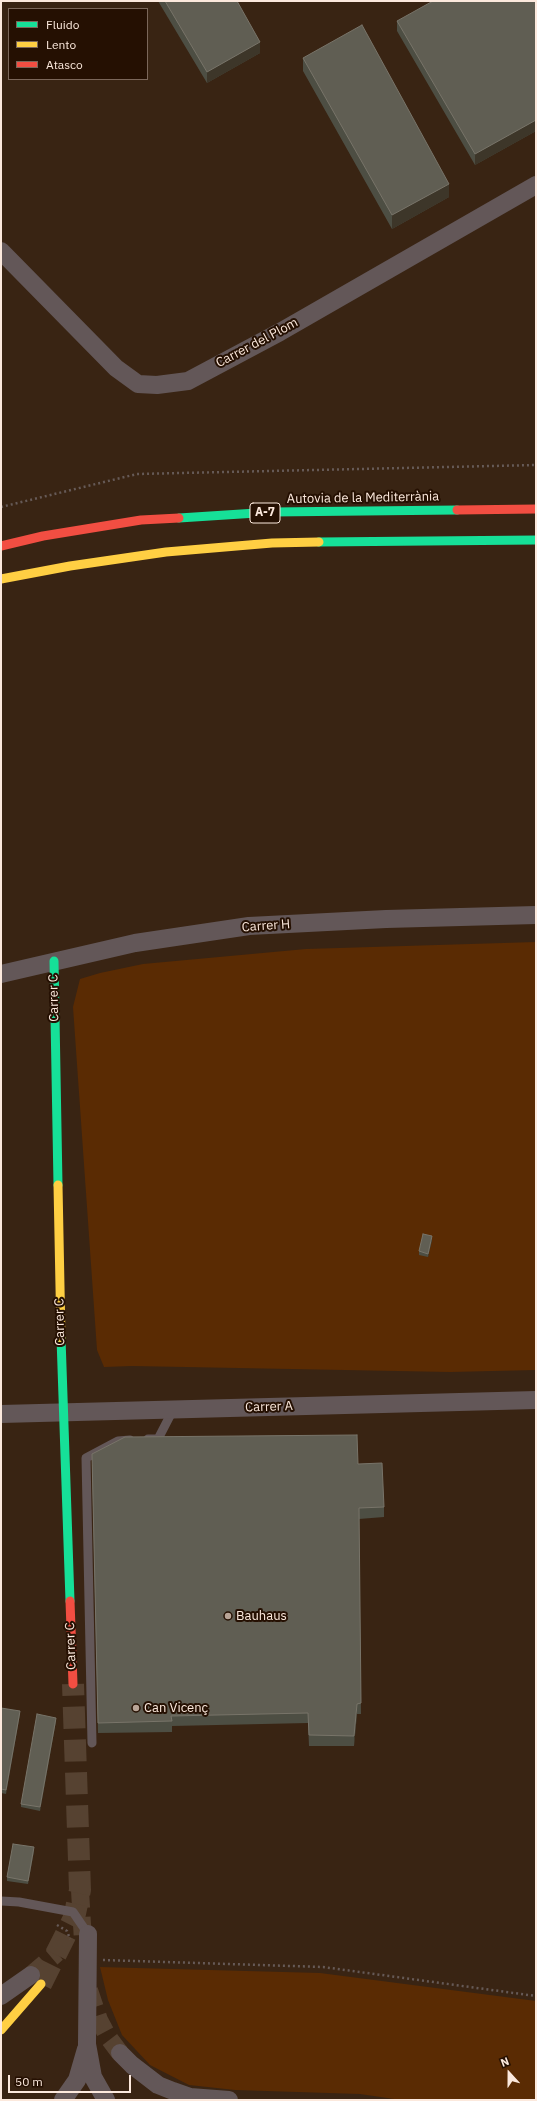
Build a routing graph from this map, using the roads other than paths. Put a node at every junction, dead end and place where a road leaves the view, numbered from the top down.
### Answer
1 (536, 185) edge
2 (1, 251) edge
3 (536, 509) edge
4 (536, 540) edge
5 (1, 546) edge
6 (70, 566) junction
7 (1, 579) edge
8 (43, 580) dead end
9 (536, 915) edge
10 (54, 961) junction
11 (1, 974) edge
12 (536, 1400) edge
13 (173, 1410) junction
14 (62, 1413) junction
15 (1, 1414) edge
16 (73, 1684) tunnel mouth
17 (92, 1743) dead end
18 (1, 1901) edge
19 (88, 1934) joint
20 (36, 1980) joint
21 (1, 1996) edge
22 (1, 2030) edge
23 (87, 2044) junction
24 (120, 2053) tunnel mouth
25 (63, 2100) edge
26 (106, 2100) edge
27 (229, 2100) edge

1 - 2 street, Carrer del Plom
3 - 5 main road, Autovia de la Mediterrània / A-7
4 - 6 main road
6 - 7 main road
6 - 8 main road
9 - 10 street, Carrer H
10 - 11 street, Carrer H
10 - 14 main road, Carrer C
12 - 13 street, Carrer A
13 - 14 street, Carrer A
13 - 17 lane
14 - 15 street, Carrer A
14 - 16 main road, Carrer C
18 - 19 lane
19 - 23 street
20 - 21 street
20 - 22 main road
23 - 25 street
23 - 26 street
24 - 27 street

